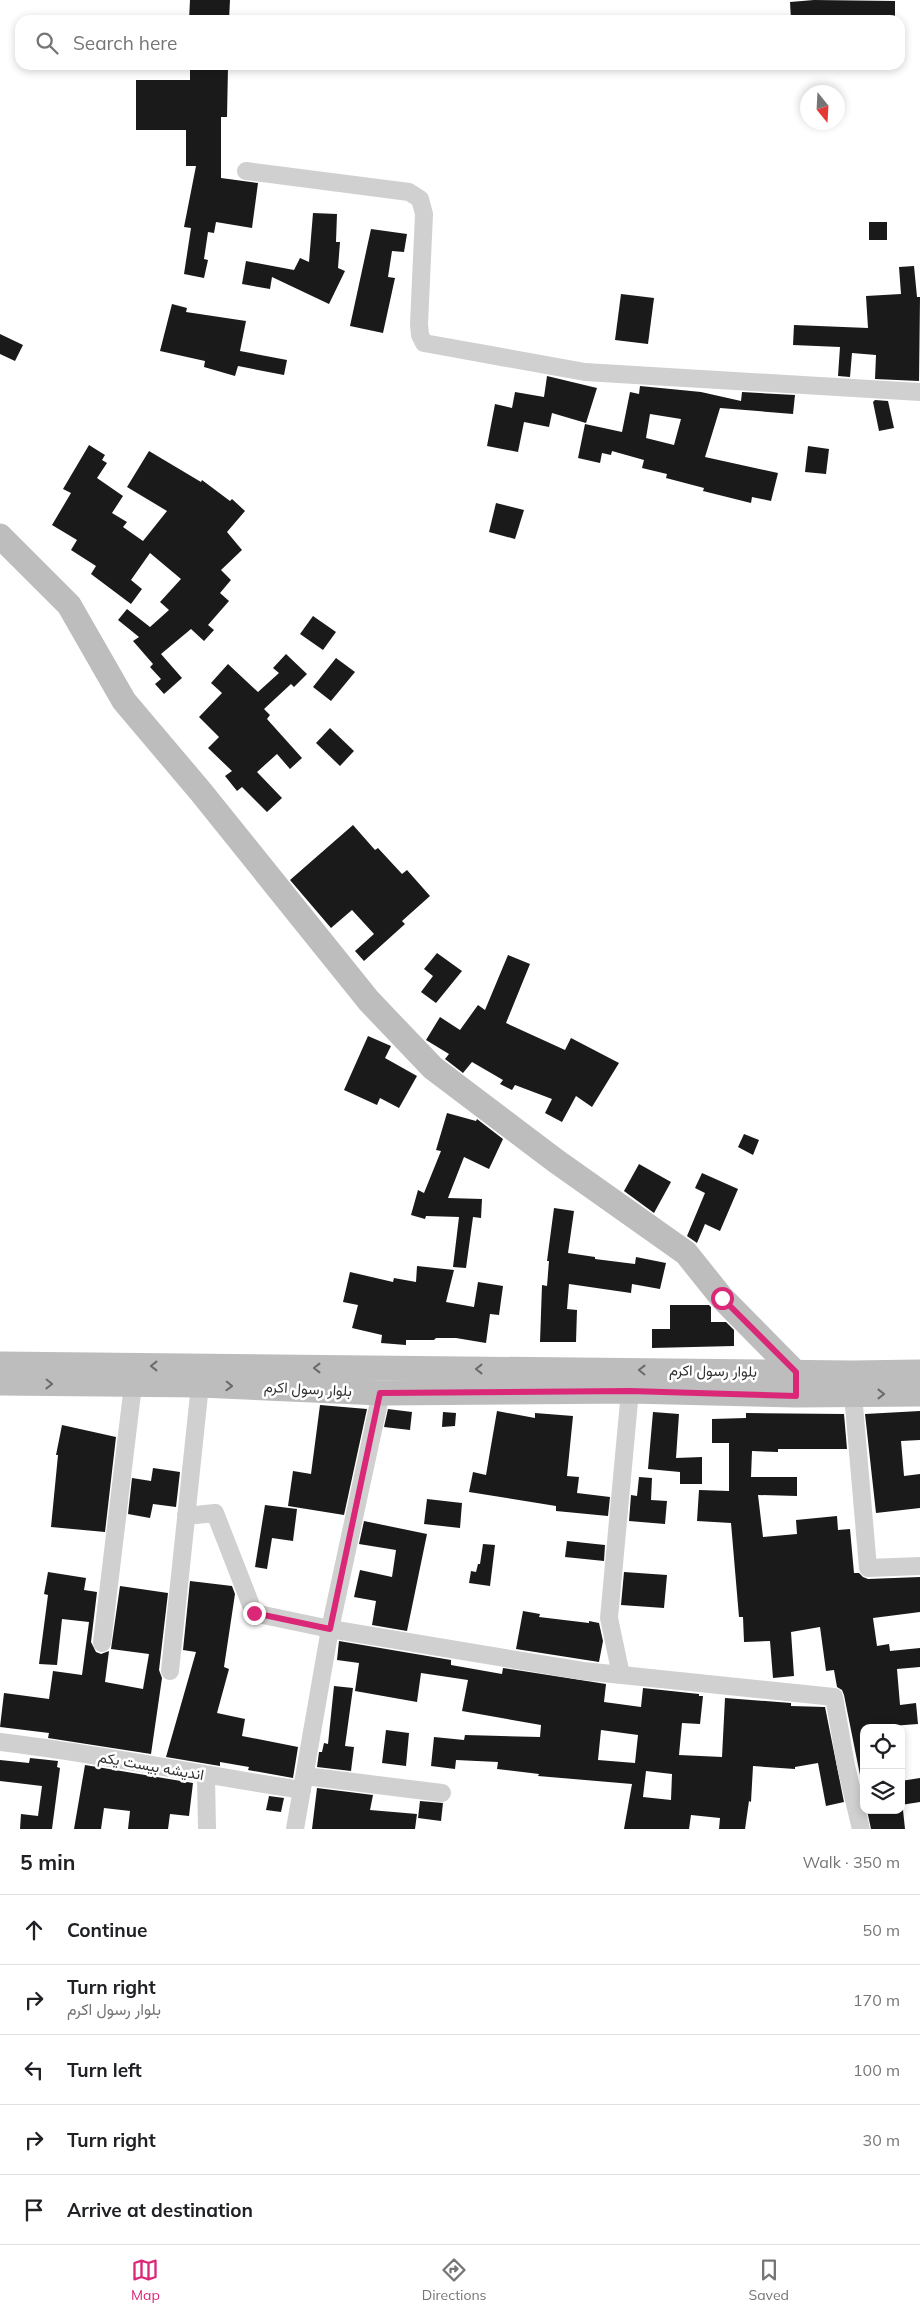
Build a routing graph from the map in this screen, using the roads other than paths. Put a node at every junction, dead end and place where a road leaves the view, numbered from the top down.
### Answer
1 (246, 171) dead end
2 (920, 392) edge
3 (0, 536) edge
4 (0, 1364) edge
5 (920, 1372) edge
6 (0, 1383) edge
7 (796, 1384) junction
8 (133, 1385) junction
9 (200, 1385) junction
10 (630, 1391) junction
11 (380, 1393) junction
12 (853, 1394) junction
13 (920, 1394) edge
14 (186, 1516) junction
15 (920, 1566) edge
16 (330, 1629) junction
17 (102, 1643) dead end
18 (170, 1671) dead end
19 (621, 1675) junction
20 (0, 1742) edge
21 (206, 1776) junction
22 (303, 1783) junction
23 (442, 1793) dead end
24 (207, 1829) edge
25 (295, 1829) edge
26 (861, 1829) edge

1 - 2 street
3 - 7 main road
7 -> 4 main road, بلوار رسول اکرم
5 - 7 main road, بلوار رسول اکرم
6 -> 8 main road, بلوار رسول اکرم
7 - 10 main road, بلوار رسول اکرم
7 - 12 main road, بلوار رسول اکرم
8 - 9 main road, بلوار رسول اکرم
8 - 17 street
9 -> 11 main road, بلوار رسول اکرم
9 - 14 street
10 - 11 main road, بلوار رسول اکرم
10 - 19 street
11 - 16 street
12 -> 13 main road, بلوار رسول اکرم
12 - 15 street
14 - 16 street
14 - 18 street
16 - 19 street
16 - 22 street
19 - 26 street
20 - 21 street, اندیشه بیست یکم
21 - 22 street, اندیشه بیست یکم
21 - 24 street
22 - 23 street, اندیشه بیست یکم
22 - 25 street

